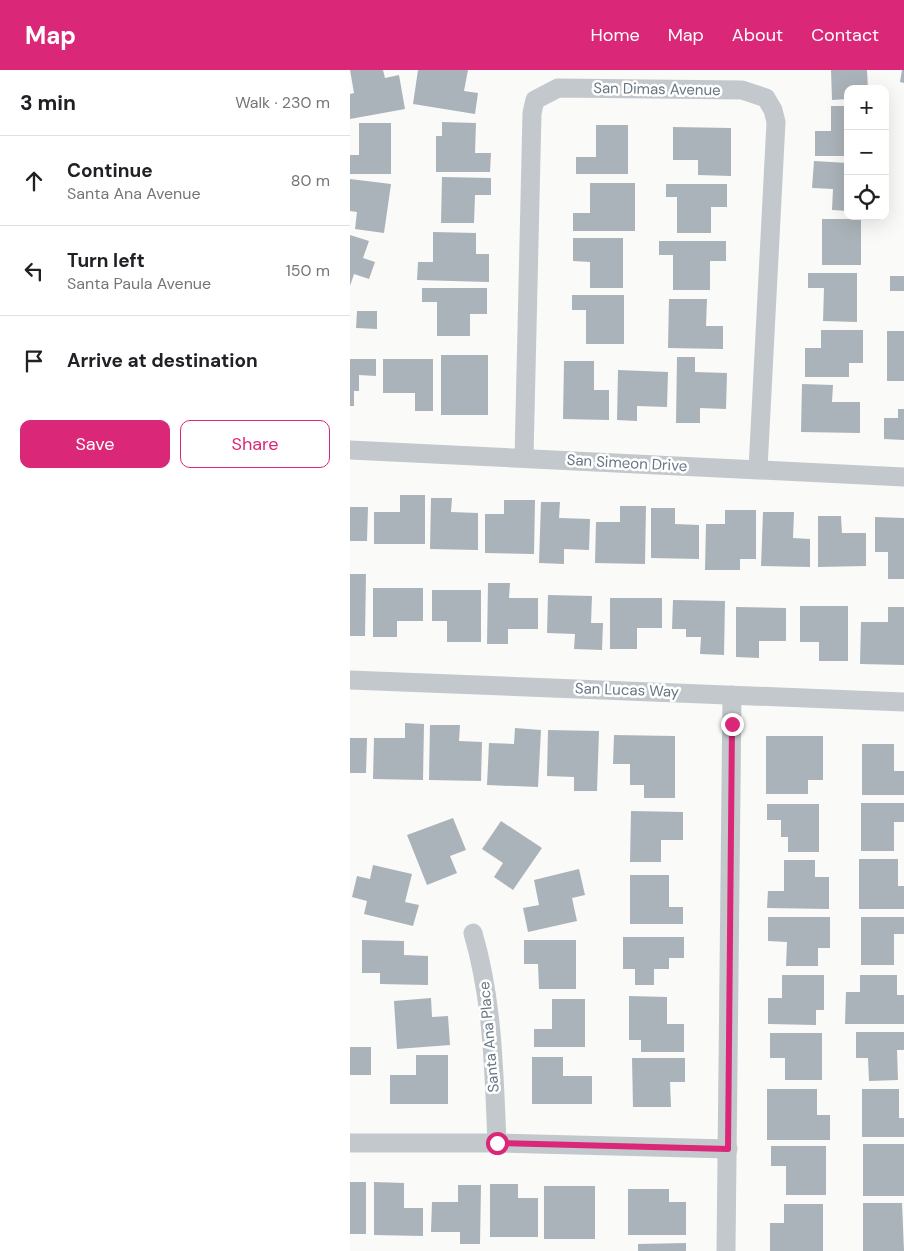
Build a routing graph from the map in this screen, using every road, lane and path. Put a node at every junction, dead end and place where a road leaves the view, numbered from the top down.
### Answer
1 (350, 450) edge
2 (524, 458) junction
3 (758, 469) junction
4 (904, 477) edge
5 (350, 680) edge
6 (732, 694) junction
7 (904, 702) edge
8 (473, 933) dead end
9 (350, 1143) edge
10 (497, 1143) junction
11 (728, 1149) junction
12 (726, 1251) edge

1 - 2 street, San Simeon Drive
2 - 3 street, San Simeon Drive
2 - 3 street, San Dimas Avenue
3 - 4 street, San Simeon Drive
5 - 6 street, San Lucas Way
6 - 7 street, San Lucas Way
6 - 11 street
8 - 10 street, Santa Ana Place
9 - 10 street
10 - 11 street
11 - 12 street

